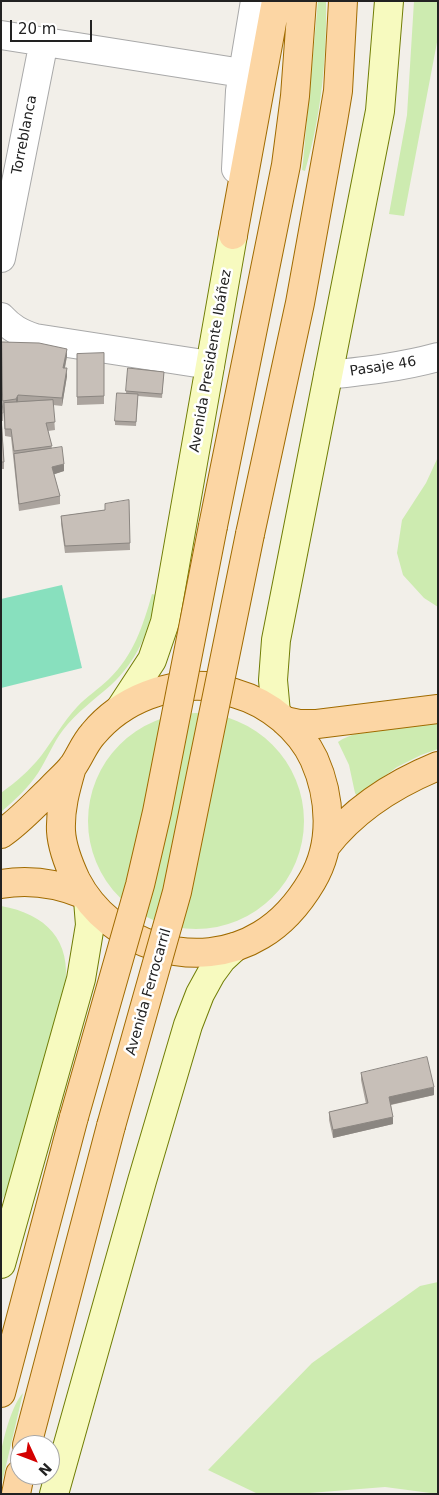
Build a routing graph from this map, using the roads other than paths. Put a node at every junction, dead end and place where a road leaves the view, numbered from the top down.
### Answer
1 (255, 1) edge
2 (276, 1) edge
3 (302, 1) edge
4 (343, 1) edge
5 (389, 1) edge
6 (1, 35) edge
7 (44, 41) junction
8 (242, 73) junction
9 (233, 235) junction
10 (2, 253) edge
11 (1, 258) edge
12 (1, 317) edge
13 (438, 357) edge
14 (210, 365) junction
15 (328, 375) junction
16 (120, 709) junction
17 (438, 709) edge
18 (281, 717) junction
19 (72, 766) junction
20 (438, 766) edge
21 (1, 834) edge
22 (325, 847) junction
23 (1, 884) edge
24 (86, 897) junction
25 (235, 947) junction
26 (1, 1264) edge
27 (1, 1393) edge
28 (30, 1435) edge
29 (54, 1494) edge

1 - 8 street, Avenida Presidente Ibáñez
2 - 9 main road
3 - 27 main road, bridge
4 - 28 main road, Avenida Ferrocarril, bridge
5 - 15 street
6 - 7 street
7 - 8 street
7 - 10 street, Torreblanca
8 - 9 street, Avenida Presidente Ibáñez
9 - 14 street, Avenida Presidente Ibáñez
10 - 11 street, Torreblanca
12 - 14 street
13 - 15 street, Pasaje 46
14 - 16 street, Avenida Presidente Ibáñez
15 - 18 street
16 - 18 main road, Avenida Presidente Ibáñez
16 - 19 main road, Avenida Presidente Ibáñez
17 - 18 main road
18 - 22 main road, Avenida Presidente Ibáñez
19 - 21 main road, Avenida Presidente Ibáñez
19 - 24 main road, Avenida Presidente Ibáñez
20 - 22 main road
22 - 25 main road, Avenida Presidente Ibáñez
23 - 24 main road, Avenida Presidente Ibáñez
24 - 25 main road, Avenida Presidente Ibáñez
24 - 26 street
25 - 29 street

